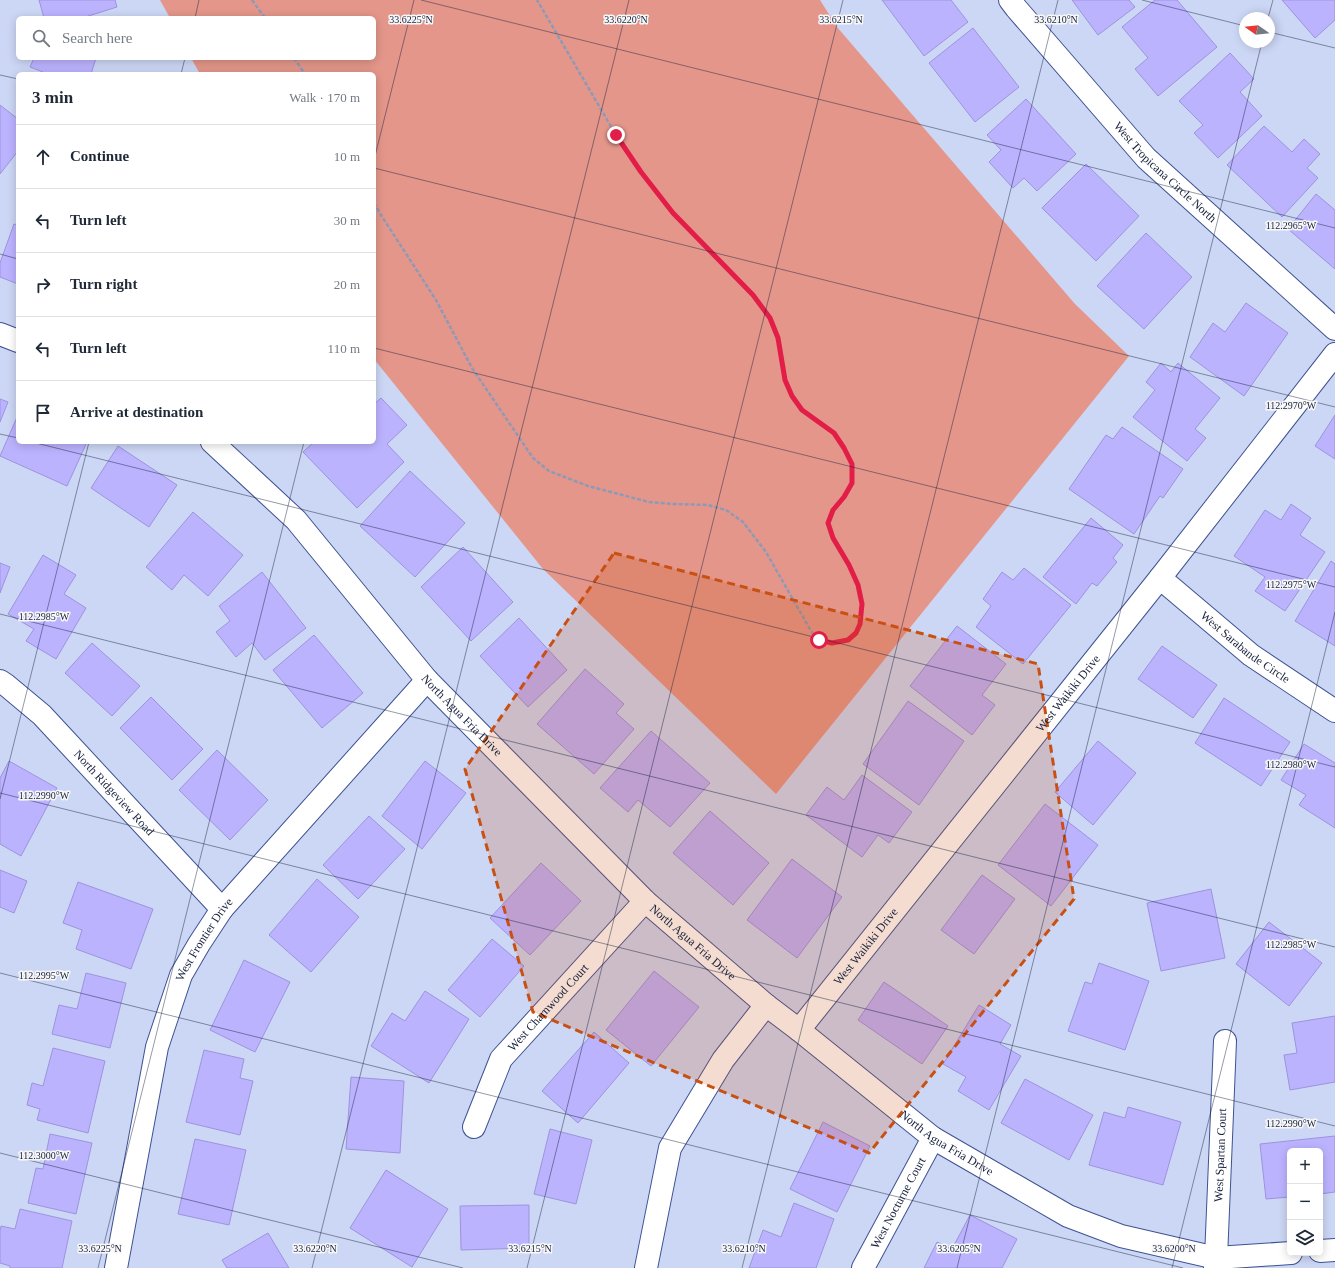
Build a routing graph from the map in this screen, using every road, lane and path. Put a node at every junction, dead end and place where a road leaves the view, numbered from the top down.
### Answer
1 (252, 0) edge
2 (537, 0) edge
3 (1010, 0) edge
4 (264, 16) edge
5 (295, 60) edge
6 (304, 72) edge
7 (376, 207) edge
8 (1335, 329) edge
9 (0, 334) edge
10 (16, 340) edge
11 (1335, 354) edge
12 (214, 444) edge
13 (1160, 578) junction
14 (427, 680) junction
15 (2, 686) edge
16 (1335, 710) edge
17 (645, 900) junction
18 (222, 909) junction
19 (766, 1005) junction
20 (799, 1030) junction
21 (1225, 1041) dead end
22 (474, 1127) dead end
23 (933, 1138) junction
24 (1335, 1250) edge
25 (1323, 1251) edge
26 (1287, 1254) edge
27 (1216, 1263) edge
28 (116, 1268) edge
29 (646, 1268) edge
30 (863, 1268) edge

1 - 4 path
2 - 7 path
3 - 8 street, West Tropicana Circle North
5 - 6 path
9 - 10 street
11 - 13 street, West Waikiki Drive
12 - 14 street, North Agua Fria Drive
13 - 16 street, West Sarabande Circle
13 - 20 street, West Waikiki Drive
14 - 17 street, North Agua Fria Drive
14 - 18 street, West Frontier Drive
15 - 18 street, North Ridgeview Road
17 - 19 street, North Agua Fria Drive
17 - 22 street, West Charnwood Court
18 - 28 street, West Frontier Drive
19 - 20 street, North Agua Fria Drive
19 - 29 street
20 - 23 street, North Agua Fria Drive
21 - 27 street, West Spartan Court
23 - 27 street, North Agua Fria Drive
23 - 30 street, West Nocturne Court
24 - 25 street
26 - 27 street, North Agua Fria Drive

